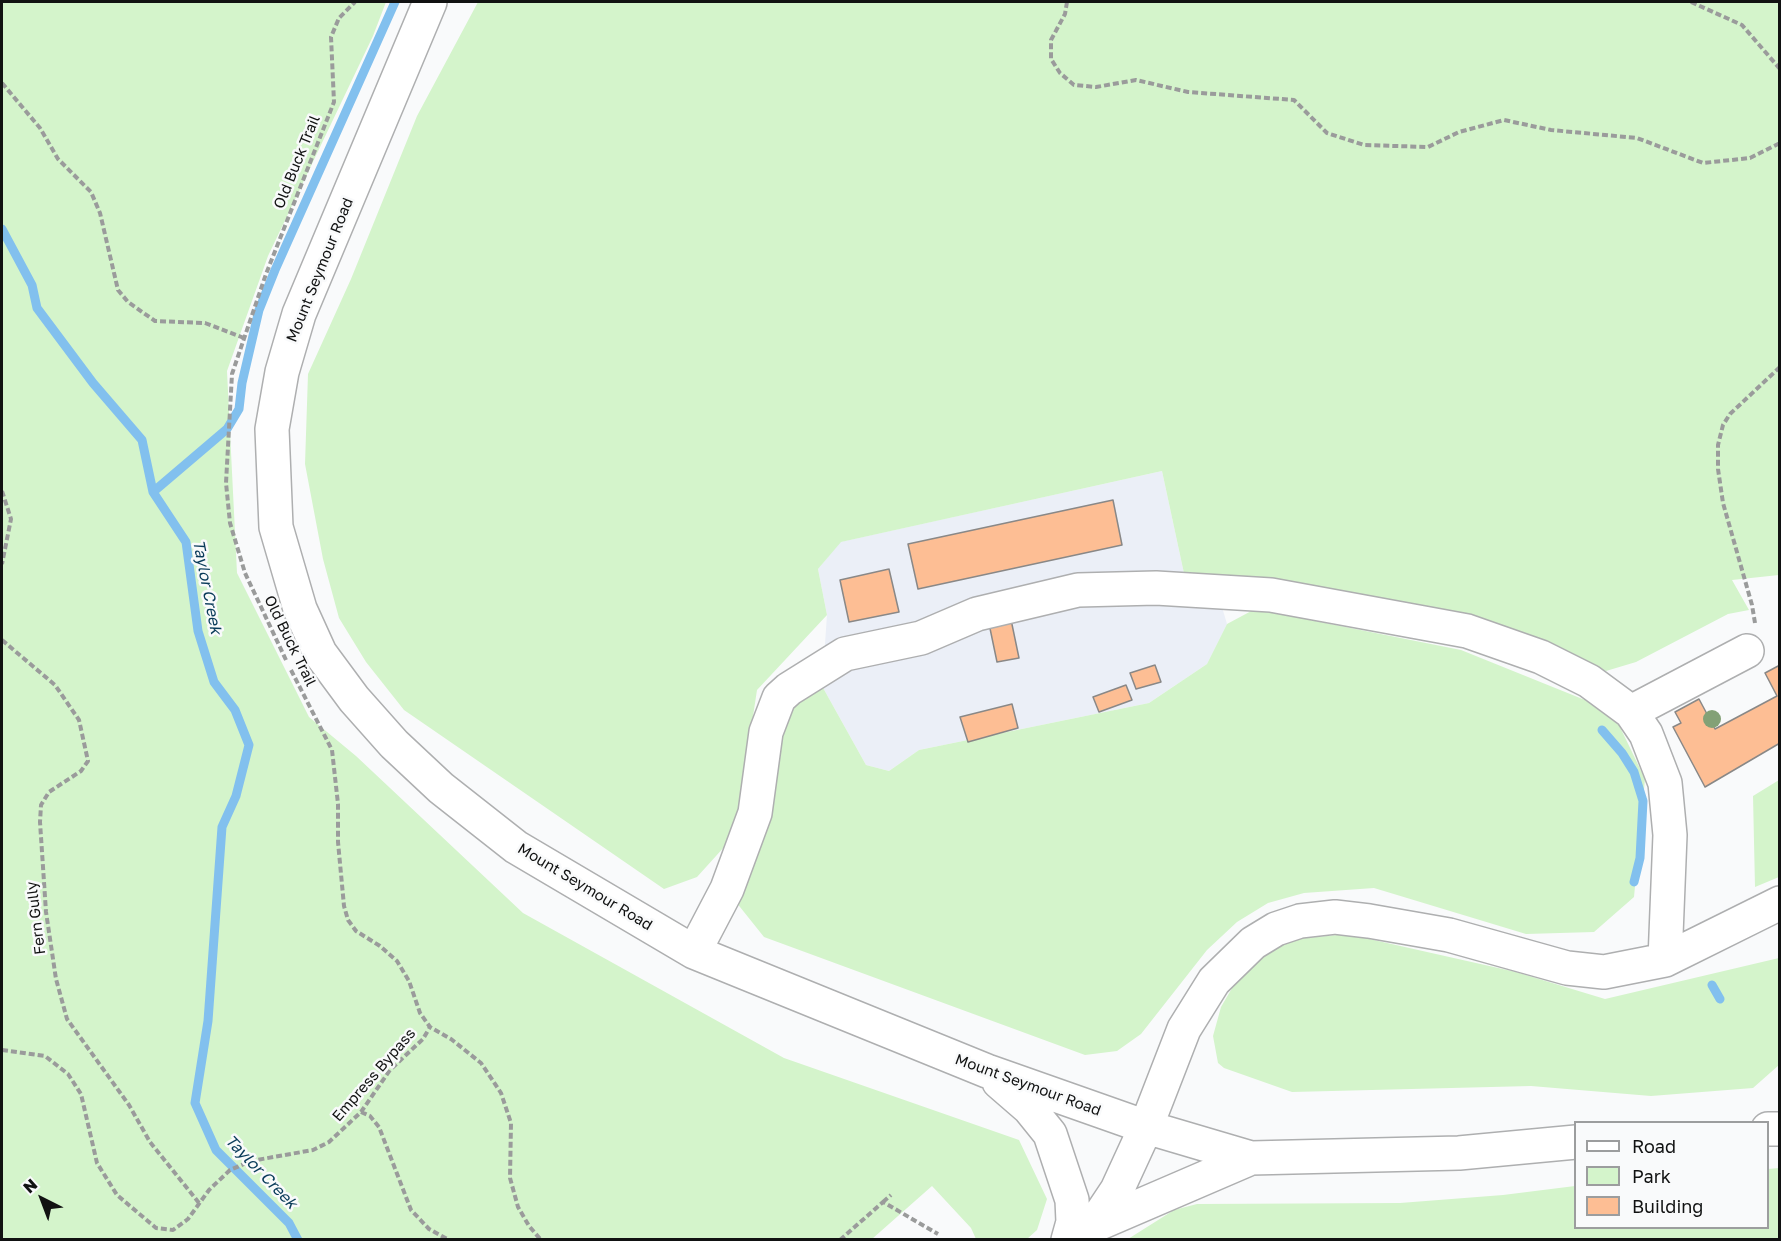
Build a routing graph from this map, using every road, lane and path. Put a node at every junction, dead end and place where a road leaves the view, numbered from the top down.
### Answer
1 (355, 2) edge
2 (430, 2) edge
3 (1067, 2) edge
4 (1691, 2) edge
5 (1779, 69) edge
6 (2, 83) edge
7 (1779, 143) edge
8 (244, 338) junction
9 (1779, 367) edge
10 (2, 491) edge
11 (2, 564) edge
12 (2, 640) edge
13 (1747, 651) joint
14 (1631, 712) junction
15 (1779, 903) edge
16 (694, 952) junction
17 (1665, 960) junction
18 (430, 1027) junction
19 (2, 1050) edge
20 (987, 1071) junction
21 (361, 1112) junction
22 (1146, 1128) junction
23 (1574, 1142) edge
24 (1251, 1158) junction
25 (891, 1195) dead end
26 (884, 1202) junction
27 (199, 1203) junction
28 (938, 1234) dead end
29 (1080, 1235) edge
30 (448, 1239) edge
31 (541, 1239) edge
32 (840, 1239) edge

1 - 8 path, Old Buck Trail
2 - 16 street, Mount Seymour Road
3 - 7 path
4 - 5 path
6 - 8 path
8 - 18 path, Old Buck Trail
9 - 13 path
10 - 11 path
12 - 27 path, Fern Gully
13 - 14 street
14 - 16 street
14 - 17 street
15 - 17 street
16 - 20 street, Mount Seymour Road
17 - 22 street
18 - 21 path, Empress Bypass
18 - 31 path
19 - 27 path, Empress Bypass
20 - 22 street, Mount Seymour Road
20 - 29 street
21 - 27 path, Empress Bypass
21 - 30 path
22 - 24 street, Mount Seymour Road
22 - 29 street
23 - 24 street, Mount Seymour Road
24 - 29 street
25 - 26 path
26 - 28 path
26 - 32 path

